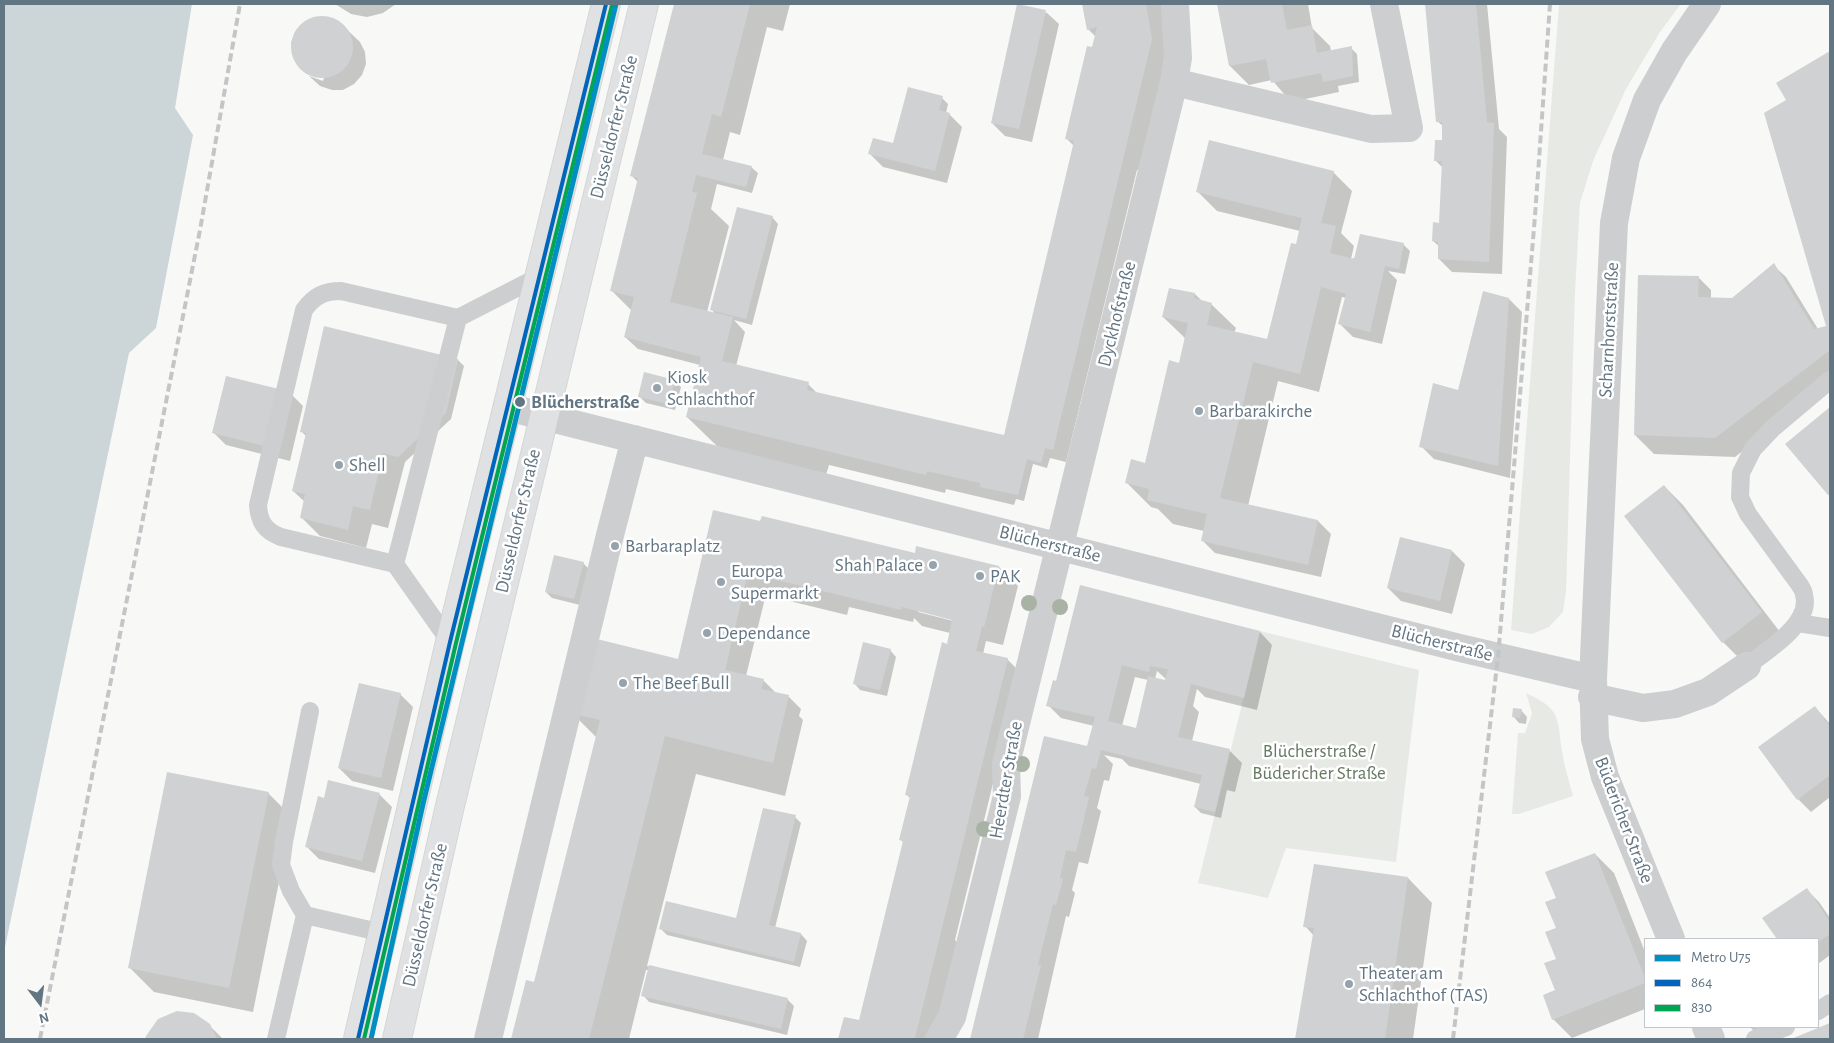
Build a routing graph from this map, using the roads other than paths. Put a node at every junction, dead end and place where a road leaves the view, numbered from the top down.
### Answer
1 (606, 4) edge
2 (644, 4) edge
3 (1174, 4) edge
4 (1384, 4) edge
5 (1707, 4) edge
6 (1174, 82) junction
7 (540, 276) junction
8 (458, 318) junction
9 (1830, 380) edge
10 (507, 407) junction
11 (543, 416) junction
12 (635, 440) junction
13 (1060, 546) junction
14 (395, 564) junction
15 (1798, 623) junction
16 (1830, 628) edge
17 (450, 642) junction
18 (1747, 666) joint
19 (1592, 688) junction
20 (310, 711) dead end
21 (305, 915) junction
22 (383, 933) junction
23 (1671, 938) edge
24 (1830, 1003) edge
25 (1819, 1010) edge
26 (1783, 1028) edge
27 (276, 1039) edge
28 (358, 1039) edge
29 (397, 1039) edge
30 (488, 1039) edge
31 (939, 1039) edge
32 (1755, 1039) edge

1 - 7 main road, Düsseldorfer Straße
2 - 11 main road, Düsseldorfer Straße
3 - 6 street, Dyckhofstraße
4 - 6 street
5 - 19 street, Scharnhorststraße
6 - 13 street, Dyckhofstraße
7 - 8 lane
7 - 10 main road, Düsseldorfer Straße
8 - 14 lane
8 - 14 lane
9 - 15 lane
10 - 11 street, Blücherstraße
10 - 17 main road, Düsseldorfer Straße
11 - 12 street, Blücherstraße
11 - 29 main road, Düsseldorfer Straße
12 - 13 street, Blücherstraße
12 - 30 street
13 - 19 street, Blücherstraße
13 - 31 street, Heerdter Straße
14 - 17 lane
15 - 16 lane
15 - 18 lane
17 - 22 main road, Düsseldorfer Straße
18 - 19 street
19 - 23 street, Büdericher Straße
20 - 21 lane
21 - 22 lane
21 - 27 lane
22 - 28 main road, Düsseldorfer Straße
24 - 25 lane
26 - 32 lane

